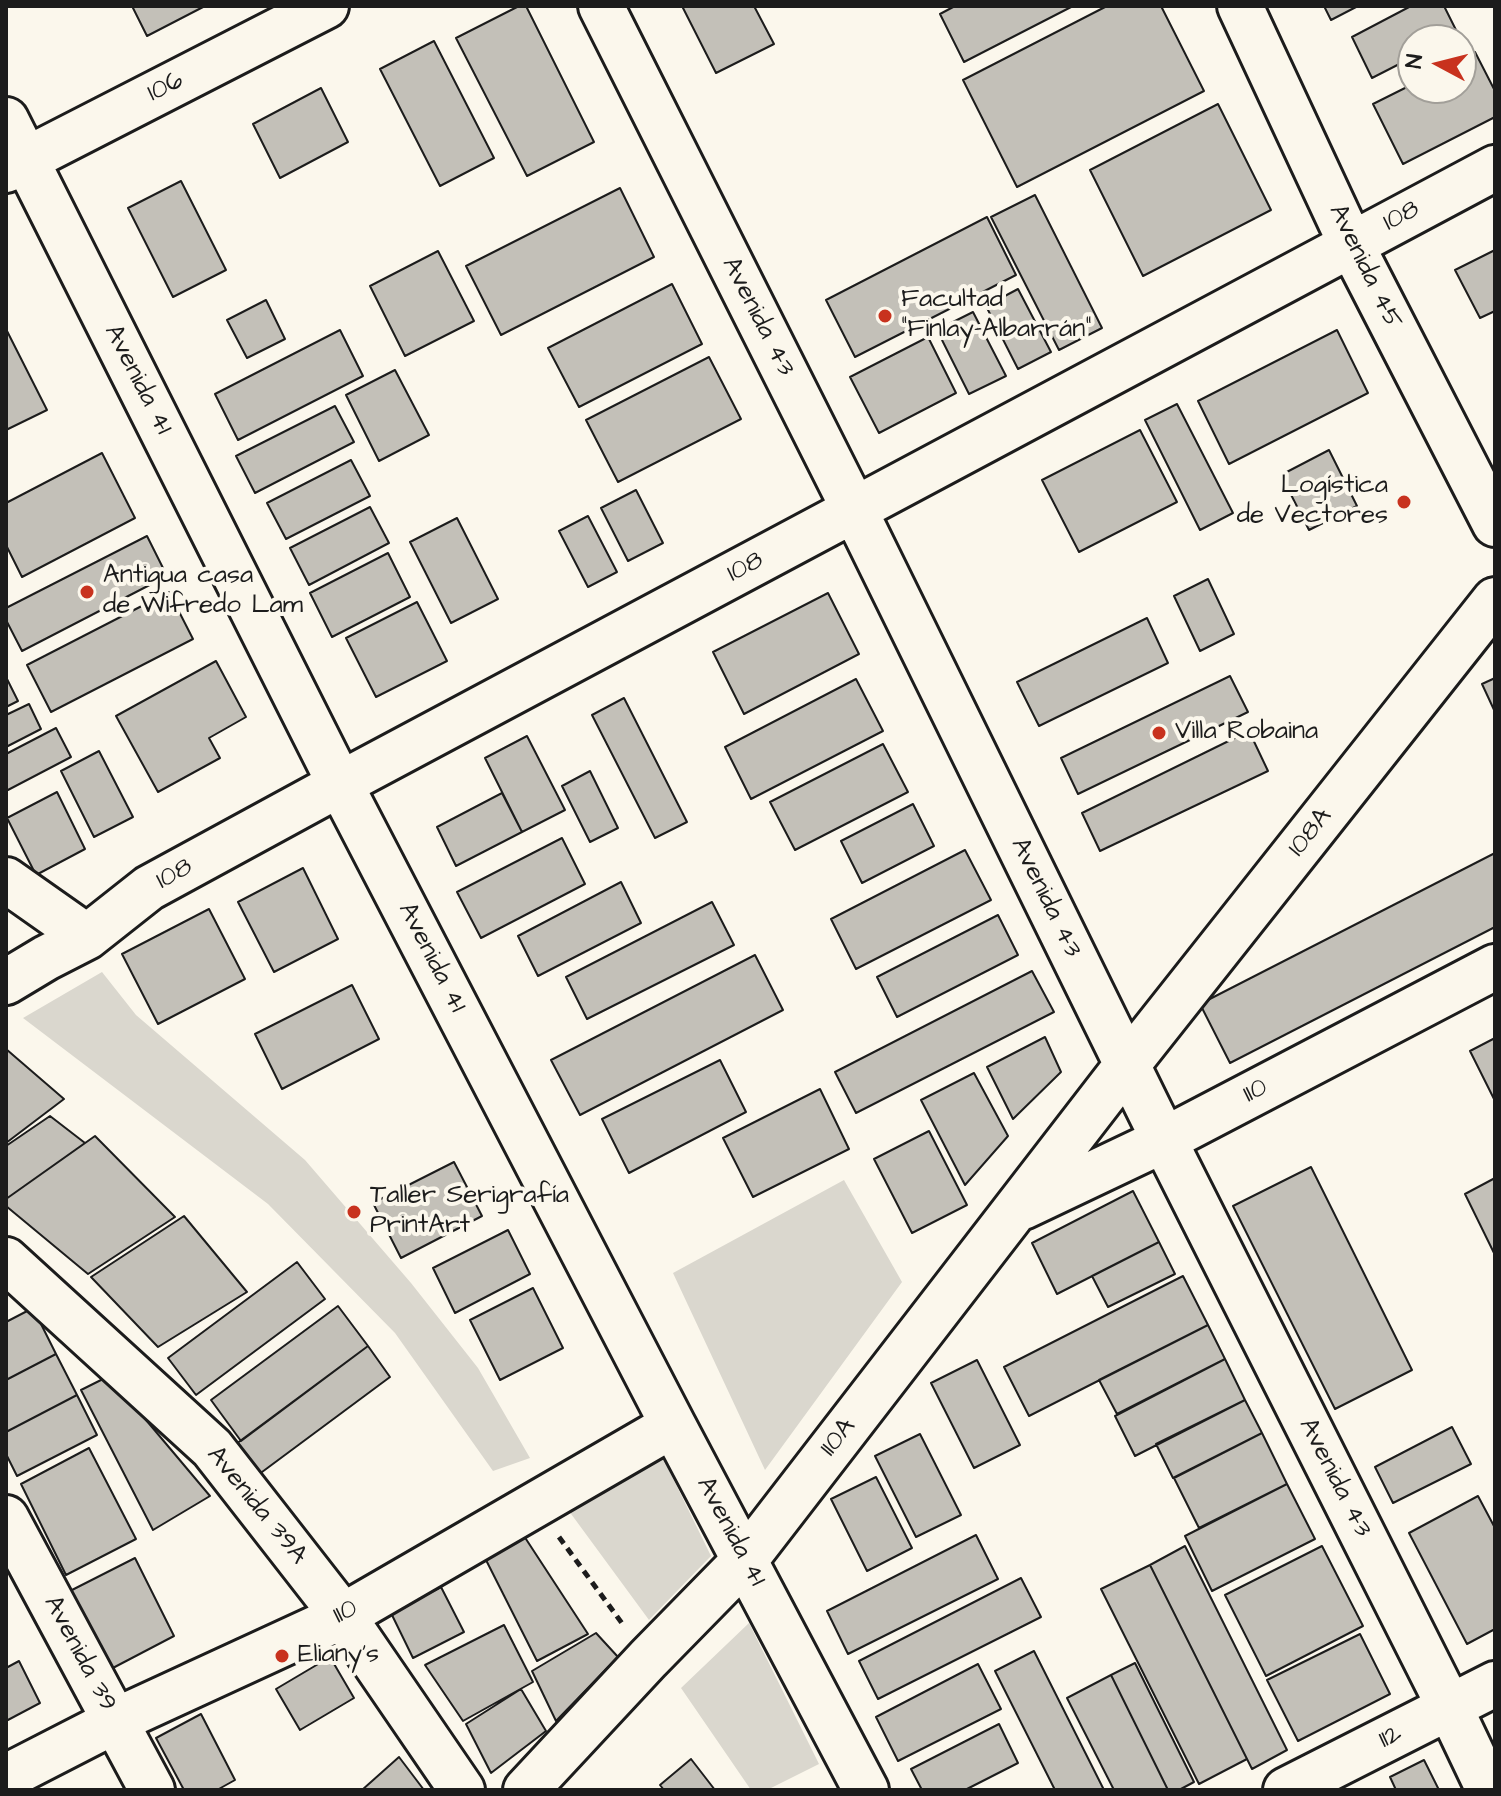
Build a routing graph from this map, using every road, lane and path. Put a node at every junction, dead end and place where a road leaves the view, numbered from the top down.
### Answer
1 (326, 6) edge
2 (601, 6) edge
3 (1240, 6) edge
4 (6, 120) edge
5 (16, 165) edge
6 (1495, 168) edge
7 (1351, 244) junction
8 (855, 511) junction
9 (1495, 524) edge
10 (1495, 600) edge
11 (340, 784) junction
12 (6, 880) edge
13 (87, 937) junction
14 (1495, 967) edge
15 (6, 982) edge
16 (1127, 1065) junction
17 (1164, 1140) junction
18 (1014, 1211) junction
19 (6, 1260) edge
20 (673, 1425) junction
21 (536, 1505) junction
22 (6, 1518) edge
23 (745, 1560) junction
24 (343, 1616) junction
25 (648, 1659) junction
26 (1495, 1684) edge
27 (1450, 1708) junction
28 (115, 1721) junction
29 (6, 1777) edge
30 (152, 1790) edge
31 (462, 1790) edge
32 (526, 1790) edge
33 (866, 1790) edge
34 (1286, 1790) edge
35 (1489, 1790) edge

1 - 5 street, 106
2 - 8 street, Avenida 43
3 - 7 street, Avenida 45
4 - 5 street, Avenida 41
5 - 11 street, Avenida 41
6 - 7 street, 108
7 - 8 street, 108
7 - 9 street, Avenida 45
8 - 11 street, 108
8 - 16 street, Avenida 43
10 - 16 street, 108A
11 - 13 street, 108
11 - 20 street, Avenida 41
12 - 13 street
13 - 15 street, 108
14 - 17 street, 110
16 - 17 street, Avenida 43
16 - 18 street, 110A
17 - 18 street, 110
17 - 27 street, Avenida 43
18 - 23 street, 110A
19 - 24 street, Avenida 39A
20 - 21 street, 110
20 - 23 street, Avenida 41
21 - 24 street, 110
21 - 25 path
22 - 28 street, Avenida 39
23 - 25 street, 110A
23 - 33 street, Avenida 41
24 - 28 street, 110
24 - 31 street, Avenida 39A
25 - 32 street, 110A
26 - 27 street, 112
27 - 34 street, 112
27 - 35 street, Avenida 43
28 - 29 street, 110
28 - 30 street, Avenida 39

